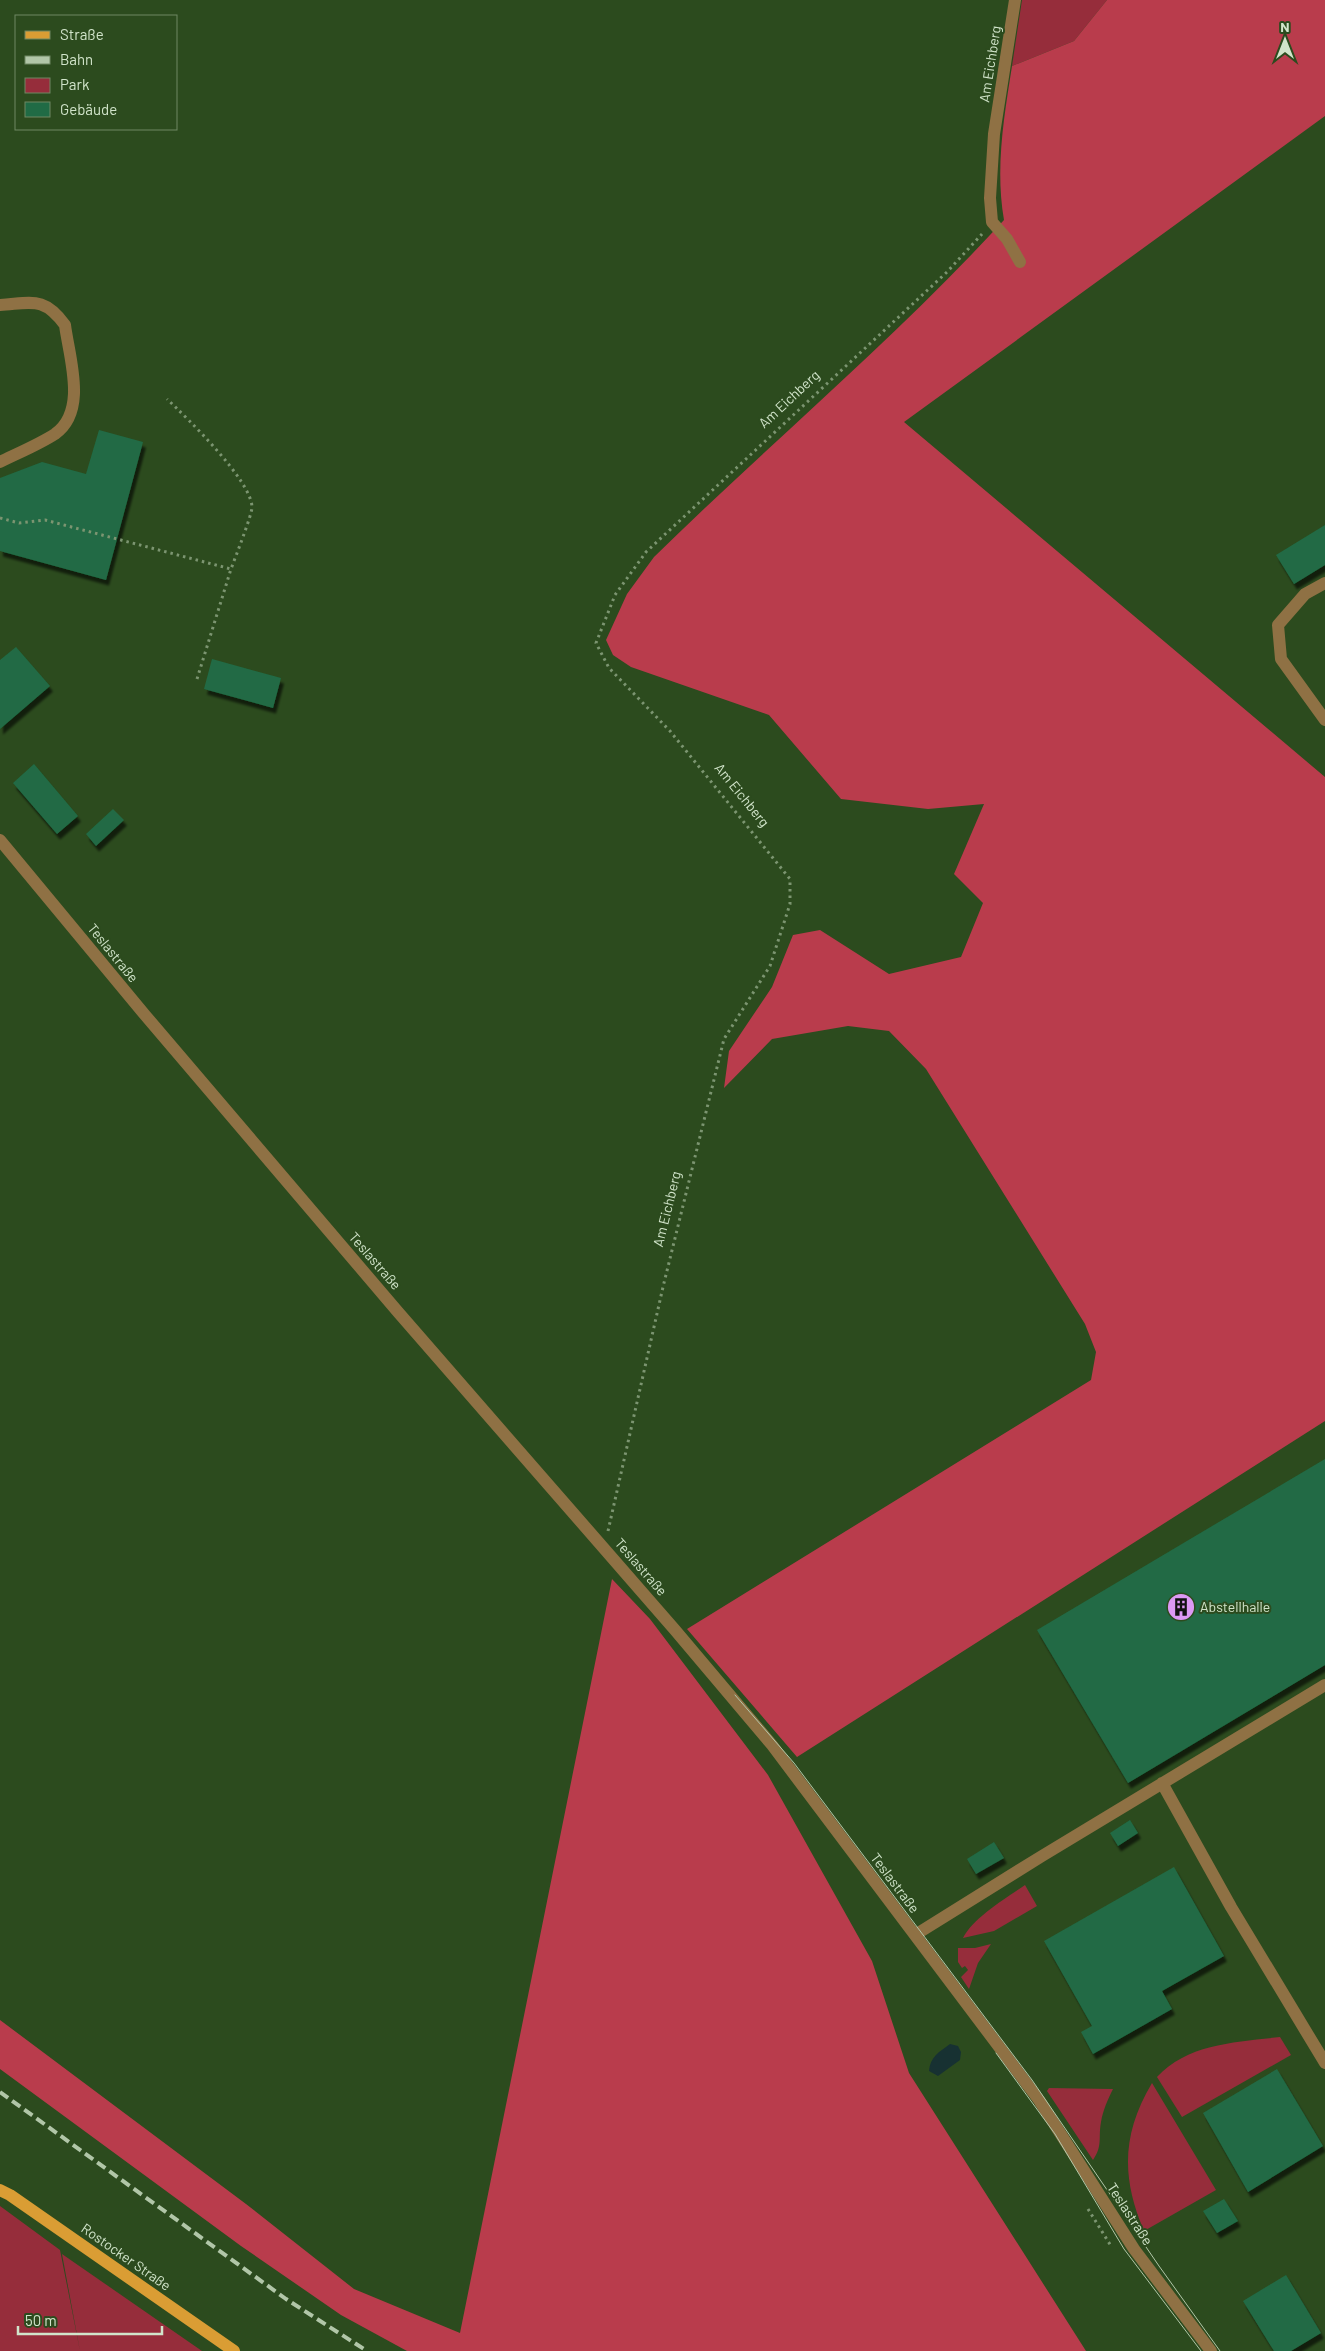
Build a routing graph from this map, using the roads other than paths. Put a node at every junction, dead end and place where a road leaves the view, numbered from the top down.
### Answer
1 (1015, 0) edge
2 (1020, 262) dead end
3 (0, 305) edge
4 (0, 462) edge
5 (1325, 583) edge
6 (1325, 720) edge
7 (0, 840) edge
8 (1325, 1685) edge
9 (1162, 1783) junction
10 (915, 1935) junction
11 (1325, 2063) edge
12 (0, 2190) edge
13 (234, 2351) edge
14 (1211, 2351) edge

1 - 2 street, Am Eichberg
3 - 4 street
5 - 6 street
7 - 10 street, Teslastraße
8 - 9 street
9 - 10 street
9 - 11 street
10 - 14 street, Teslastraße
12 - 13 main road, Rostocker Straße

